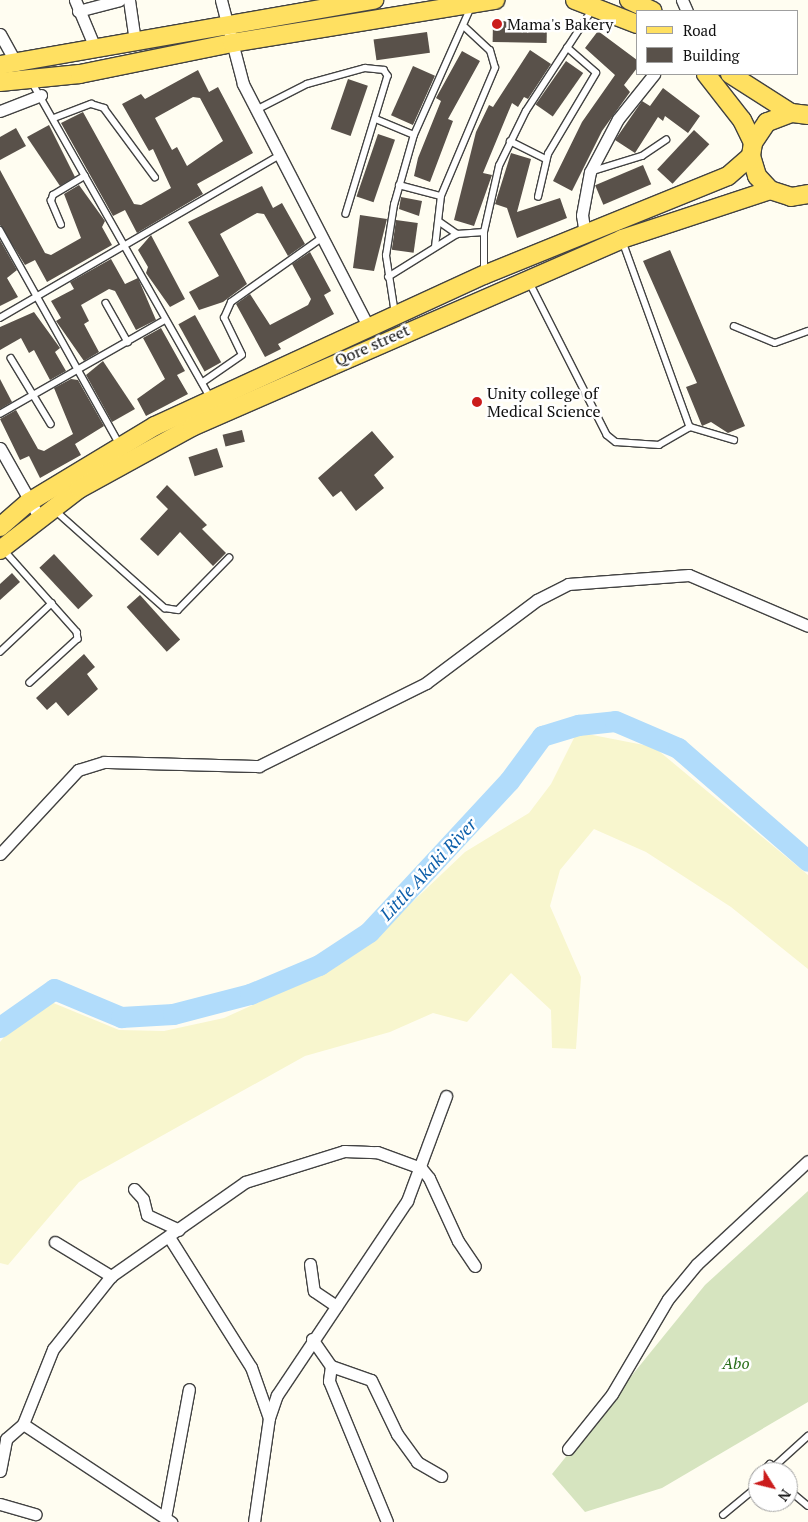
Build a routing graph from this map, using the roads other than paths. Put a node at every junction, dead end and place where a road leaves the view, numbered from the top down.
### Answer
1 (120, 0) edge
2 (128, 0) edge
3 (221, 0) edge
4 (374, 0) edge
5 (496, 0) edge
6 (575, 0) edge
7 (630, 0) edge
8 (472, 4) junction
9 (76, 5) edge
10 (595, 6) junction
11 (651, 10) edge
12 (636, 24) edge
13 (228, 25) junction
14 (465, 28) junction
15 (0, 34) edge
16 (135, 41) junction
17 (232, 43) junction
18 (568, 48) junction
19 (96, 50) junction
20 (8, 65) edge
21 (653, 75) edge
22 (707, 75) edge
23 (732, 75) edge
24 (0, 82) edge
25 (37, 88) junction
26 (256, 110) junction
27 (0, 111) edge
28 (799, 114) edge
29 (54, 118) junction
30 (376, 119) junction
31 (414, 135) junction
32 (666, 140) dead end
33 (510, 141) junction
34 (752, 149) junction
35 (278, 156) junction
36 (546, 159) junction
37 (590, 172) junction
38 (85, 176) junction
39 (155, 177) dead end
40 (399, 185) junction
41 (770, 190) junction
42 (441, 196) junction
43 (800, 196) edge
44 (538, 197) dead end
45 (808, 208) edge
46 (346, 214) dead end
47 (440, 222) junction
48 (61, 225) dead end
49 (0, 230) edge
50 (484, 232) junction
51 (457, 234) junction
52 (585, 234) junction
53 (323, 237) junction
54 (622, 239) junction
55 (435, 247) junction
56 (124, 248) junction
57 (484, 275) junction
58 (388, 277) junction
59 (527, 278) junction
60 (37, 298) junction
61 (106, 303) dead end
62 (395, 316) junction
63 (0, 318) edge
64 (165, 320) junction
65 (368, 326) junction
66 (734, 326) dead end
67 (808, 331) edge
68 (128, 342) junction
69 (11, 358) dead end
70 (75, 370) junction
71 (203, 382) junction
72 (33, 394) junction
73 (212, 400) junction
74 (0, 414) edge
75 (51, 424) dead end
76 (690, 427) junction
77 (734, 440) dead end
78 (120, 446) junction
79 (0, 448) edge
80 (29, 502) junction
81 (46, 512) junction
82 (0, 527) edge
83 (1, 549) edge
84 (229, 558) dead end
85 (52, 603) junction
86 (808, 626) edge
87 (0, 652) edge
88 (30, 683) dead end
89 (0, 854) edge
90 (446, 1096) dead end
91 (808, 1161) edge
92 (421, 1168) junction
93 (134, 1189) dead end
94 (174, 1233) junction
95 (55, 1242) dead end
96 (310, 1264) dead end
97 (475, 1266) dead end
98 (111, 1276) junction
99 (336, 1306) junction
100 (312, 1338) junction
101 (331, 1366) junction
102 (189, 1389) dead end
103 (269, 1418) junction
104 (23, 1424) junction
105 (808, 1436) edge
106 (3, 1437) edge
107 (568, 1449) dead end
108 (779, 1462) edge
109 (0, 1471) edge
110 (441, 1476) dead end
111 (748, 1494) edge
112 (798, 1498) edge
113 (0, 1504) edge
114 (808, 1506) edge
115 (36, 1514) dead end
116 (723, 1515) dead end
117 (165, 1518) edge
118 (151, 1522) edge
119 (254, 1522) edge
120 (387, 1522) edge

1 - 9 street
2 - 16 street
3 - 13 street
4 - 13 main road
5 - 8 main road
6 - 10 main road
7 - 11 main road
8 - 14 lane
8 - 17 main road
9 - 19 street
10 - 12 main road
10 - 18 lane
13 - 16 main road
13 - 17 street
14 - 31 lane
14 - 42 lane
15 - 20 street
16 - 19 main road
17 - 25 main road
17 - 26 street
18 - 33 lane
18 - 36 lane
19 - 20 main road
21 - 37 street
22 - 34 main road
23 - 28 main road
24 - 25 main road
25 - 27 street
25 - 29 lane
26 - 30 lane
26 - 35 street
28 - 34 main road, Qore street
29 - 38 lane
29 - 39 lane
30 - 31 lane
30 - 46 lane
31 - 40 lane
32 - 37 lane
33 - 36 lane
33 - 50 lane
34 - 41 main road
34 - 52 main road, Qore street
35 - 53 street
35 - 56 lane
36 - 44 lane
37 - 52 street
38 - 48 lane
38 - 56 lane
40 - 42 lane
40 - 58 lane
41 - 43 main road
41 - 54 main road, Qore street
42 - 47 lane
43 - 45 main road
47 - 51 lane
47 - 55 lane
49 - 60 lane
50 - 51 lane
50 - 57 lane
51 - 55 lane
52 - 57 main road, Qore street
53 - 65 street
53 - 71 lane
54 - 59 main road, Qore street
54 - 76 lane
55 - 58 lane
56 - 60 lane
56 - 64 lane
57 - 62 main road, Qore street
58 - 62 lane
59 - 76 lane
59 - 81 main road, Qore street
60 - 63 lane
60 - 70 lane
61 - 68 lane
62 - 65 main road, Qore street
64 - 68 lane
64 - 71 lane
65 - 73 main road, Qore street
66 - 67 lane
68 - 70 lane
69 - 72 lane
70 - 72 lane
70 - 78 lane
71 - 73 lane
72 - 74 lane
72 - 75 lane
73 - 78 main road, Qore street
76 - 77 lane
78 - 80 main road, Qore street
79 - 80 street
80 - 81 street
80 - 82 main road, Qore street
81 - 83 main road, Qore street
81 - 84 lane
83 - 85 lane
85 - 87 lane
85 - 88 lane
86 - 89 street
90 - 92 street
91 - 107 street
92 - 94 street
92 - 97 street
92 - 99 street
93 - 94 street
94 - 98 street
94 - 103 street
95 - 98 street
96 - 99 street
98 - 104 street
99 - 100 street
100 - 101 street
100 - 103 street
101 - 110 street
101 - 120 street
102 - 117 street
103 - 119 street
104 - 106 street
104 - 117 street
105 - 108 lane
106 - 109 street
111 - 116 lane
112 - 114 lane
113 - 115 street
117 - 118 street

